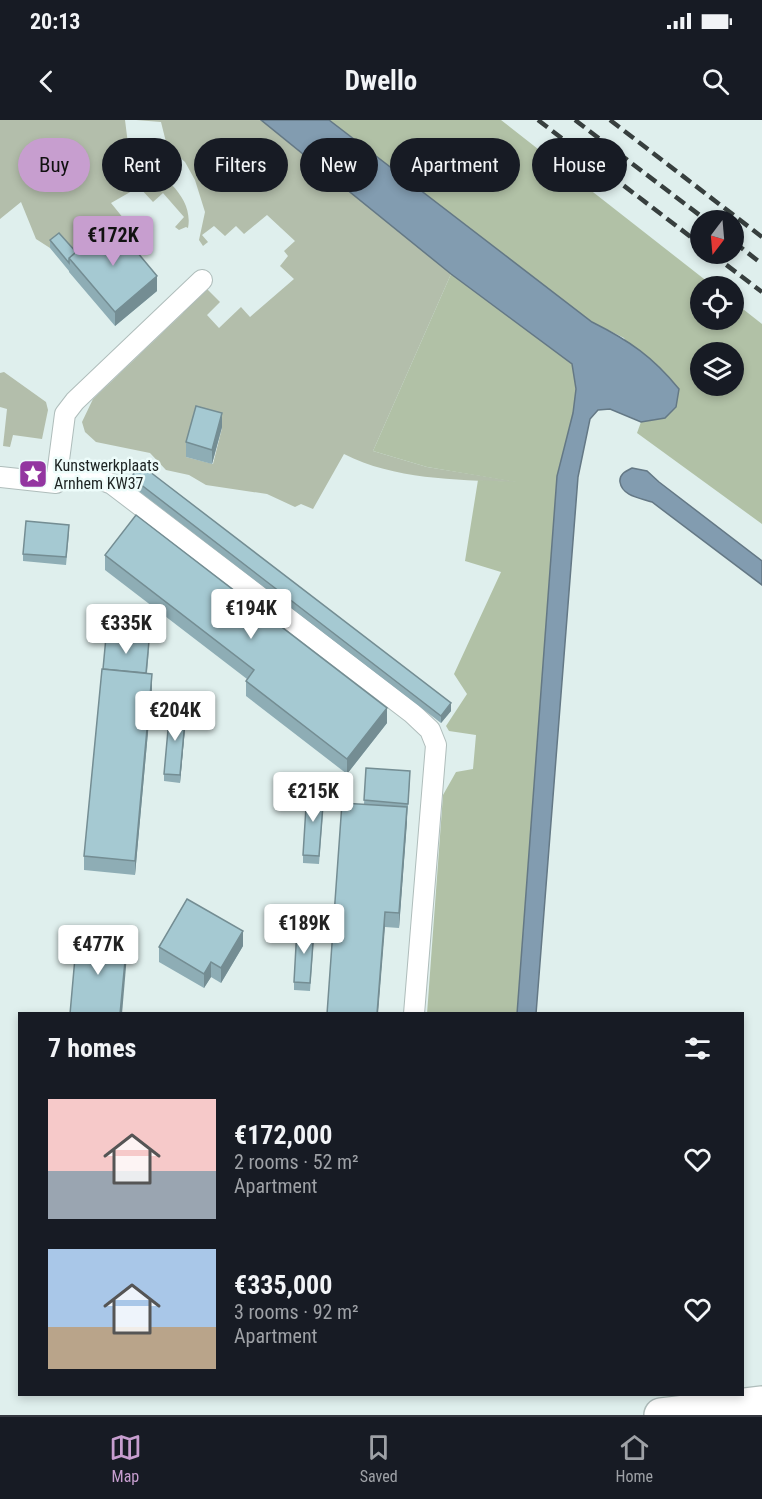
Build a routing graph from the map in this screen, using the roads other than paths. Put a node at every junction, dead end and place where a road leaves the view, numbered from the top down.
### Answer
1 (202, 280) dead end
2 (58, 473) junction
3 (0, 477) edge
4 (414, 1012) edge
5 (762, 1403) edge
6 (661, 1415) edge

1 - 2 lane
2 - 3 lane
2 - 4 lane
5 - 6 street

